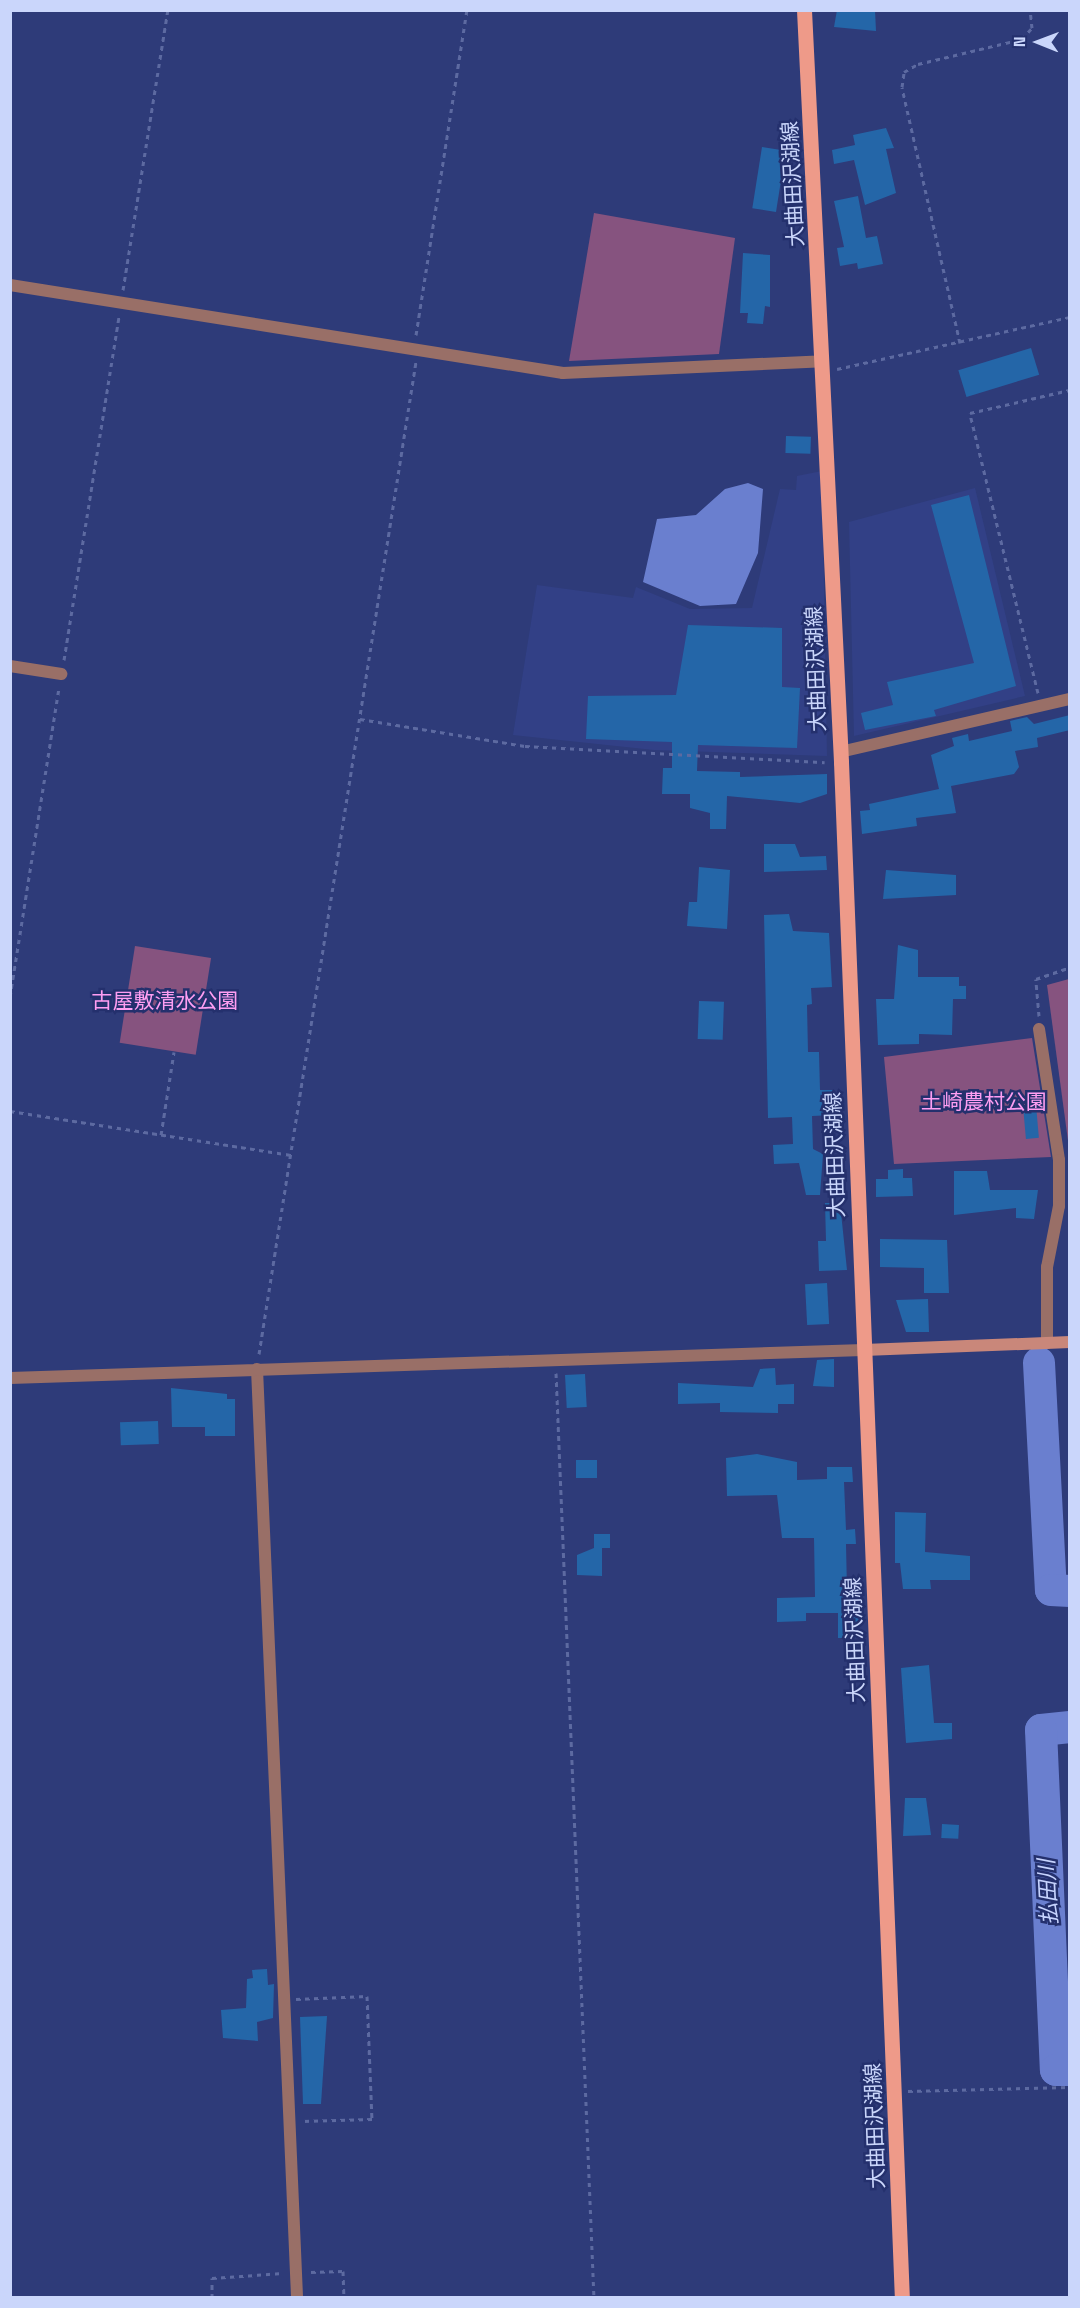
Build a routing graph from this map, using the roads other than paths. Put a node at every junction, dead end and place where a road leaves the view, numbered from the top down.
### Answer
1 (804, 10) edge
2 (10, 285) edge
3 (824, 366) junction
4 (10, 666) edge
5 (62, 674) road end
6 (1070, 699) edge
7 (841, 757) junction
8 (1040, 1029) road end
9 (1070, 1342) edge
10 (1047, 1343) junction
11 (864, 1350) junction
12 (257, 1369) junction
13 (10, 1378) edge
14 (297, 2298) edge
15 (903, 2298) edge

1 - 3 main road, 大曲田沢湖線
2 - 3 street
3 - 7 main road, 大曲田沢湖線
4 - 5 street
6 - 7 street
7 - 11 main road, 大曲田沢湖線
8 - 10 street
9 - 10 street
10 - 11 street
11 - 12 street
11 - 15 main road, 大曲田沢湖線
12 - 13 street
12 - 14 street

